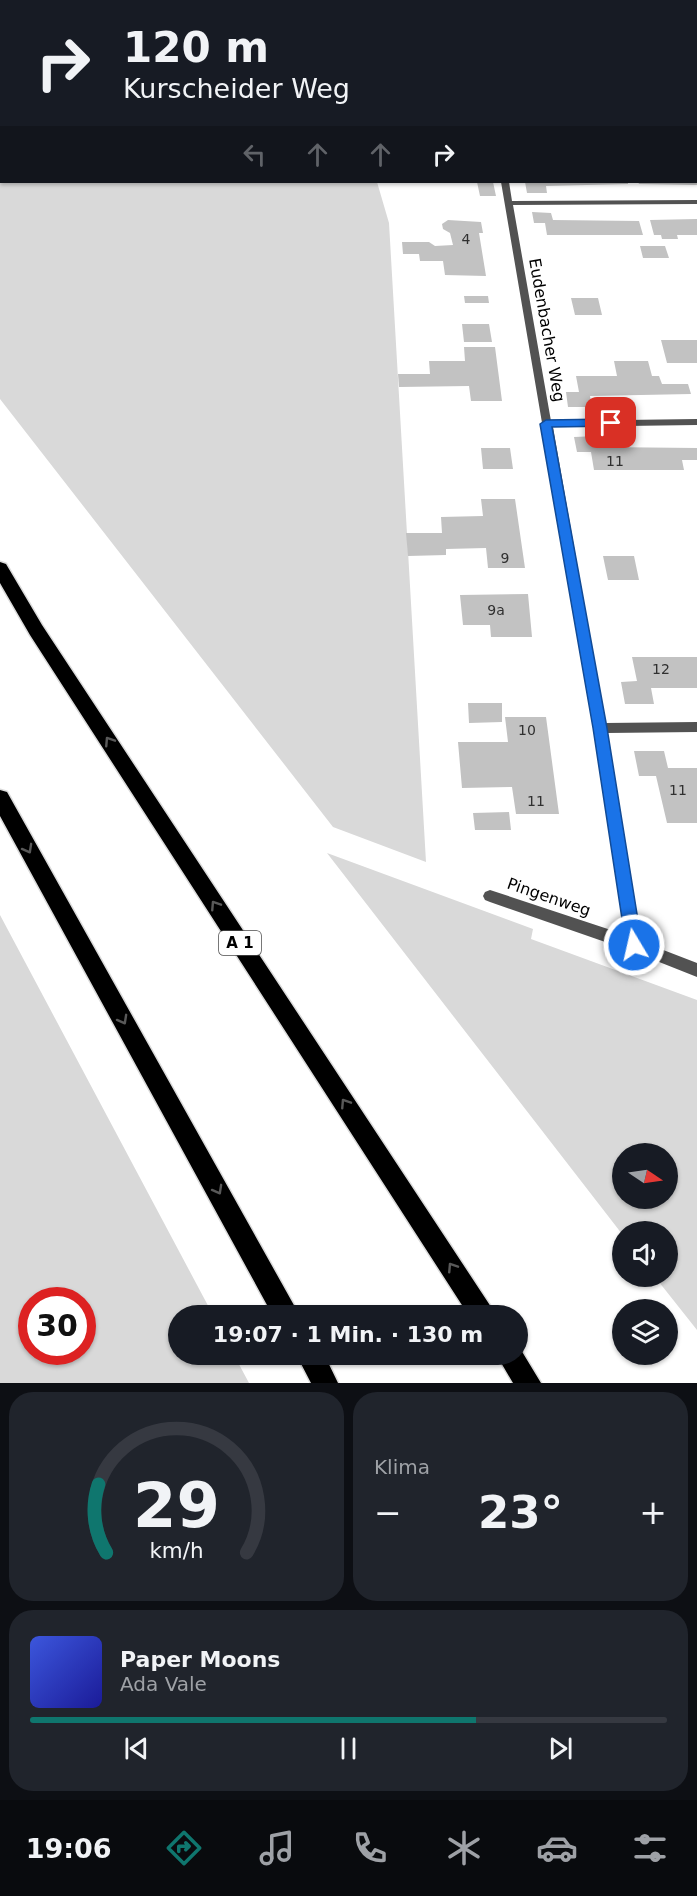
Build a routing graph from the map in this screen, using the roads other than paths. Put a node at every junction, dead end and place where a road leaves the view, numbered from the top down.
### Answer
1 (505, 183) edge
2 (697, 202) edge
3 (509, 203) junction
4 (697, 422) edge
5 (546, 424) junction
6 (0, 568) edge
7 (697, 727) edge
8 (600, 728) junction
9 (0, 798) edge
10 (490, 896) dead end
11 (634, 945) junction
12 (697, 970) edge
13 (281, 1305) edge
14 (476, 1305) edge
15 (315, 1365) edge
16 (516, 1365) edge
17 (325, 1383) edge
18 (528, 1383) edge

1 - 3 street, Eudenbacher Weg
2 - 3 street
3 - 5 street, Eudenbacher Weg
4 - 5 street
5 - 8 street, Eudenbacher Weg
14 -> 6 highway, A 1
7 - 8 street
8 - 11 street, Eudenbacher Weg
9 -> 13 highway
10 - 11 street, Pingenweg
11 - 12 street, Pingenweg
15 - 17 highway
16 - 18 highway

